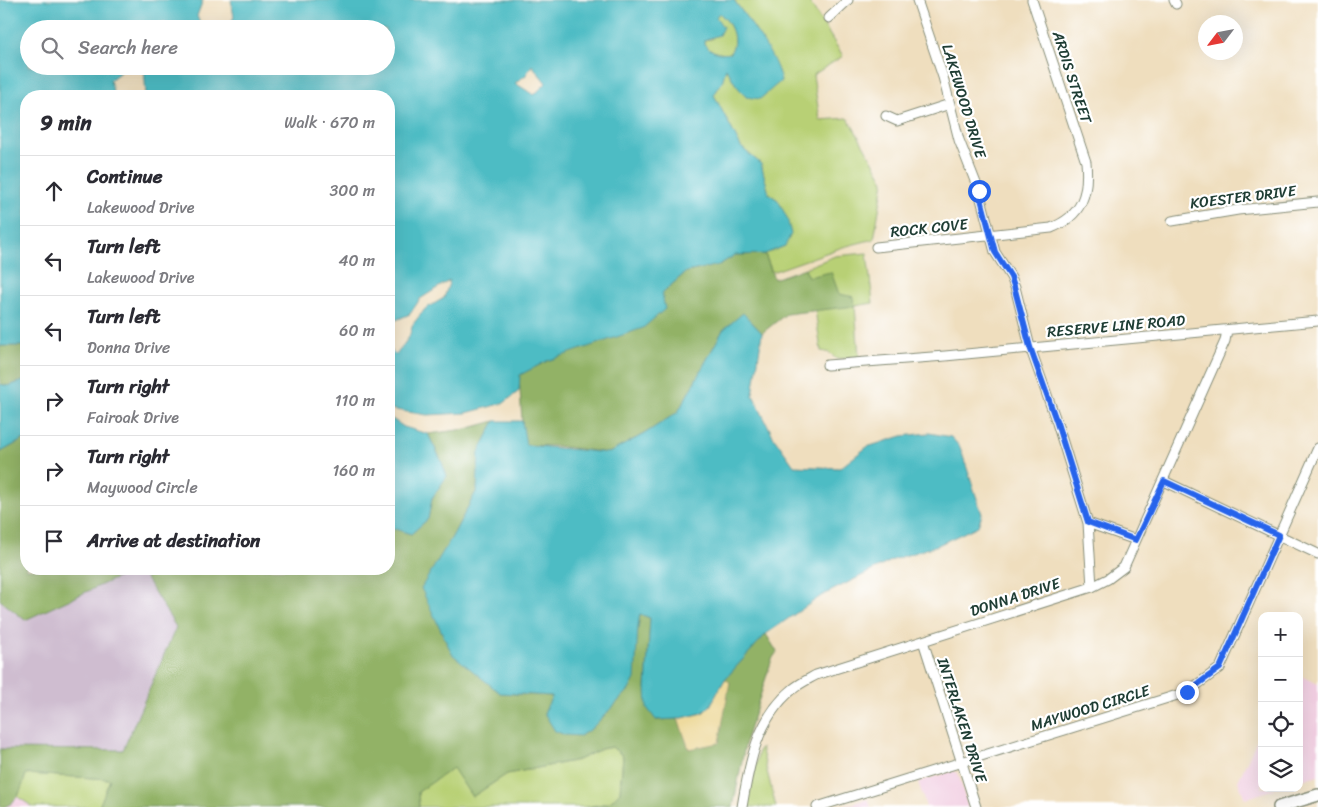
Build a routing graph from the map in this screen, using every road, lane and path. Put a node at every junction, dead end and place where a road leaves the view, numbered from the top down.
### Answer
1 (848, 0) edge
2 (917, 0) edge
3 (1032, 0) edge
4 (830, 18) dead end
5 (950, 104) junction
6 (886, 116) dead end
7 (1086, 162) joint
8 (1318, 202) edge
9 (1172, 221) dead end
10 (991, 236) junction
11 (876, 248) dead end
12 (1318, 321) edge
13 (1227, 330) junction
14 (1030, 347) junction
15 (828, 366) dead end
16 (1318, 448) edge
17 (1164, 481) junction
18 (1088, 522) junction
19 (1279, 535) junction
20 (1136, 540) junction
21 (1318, 554) edge
22 (1092, 587) junction
23 (923, 641) junction
24 (961, 762) junction
25 (1318, 795) edge
26 (742, 807) edge
27 (817, 807) edge
28 (976, 807) edge
29 (1279, 807) edge

1 - 4 street
2 - 5 street, LAKEWOOD DRIVE
3 - 7 street, ARDIS STREET
5 - 6 street
5 - 10 street, LAKEWOOD DRIVE
7 - 10 street, ROCK COVE
8 - 9 street, KOESTER DRIVE
10 - 11 street, ROCK COVE
10 - 14 street, LAKEWOOD DRIVE
12 - 13 street, RESERVE LINE ROAD
13 - 14 street, RESERVE LINE ROAD
13 - 17 street, DONNA DRIVE
14 - 15 street, RESERVE LINE ROAD
14 - 18 street, LAKEWOOD DRIVE
16 - 19 street, MAYWOOD CIRCLE
17 - 19 street
17 - 20 street, DONNA DRIVE
18 - 20 street
18 - 22 street, LAKEWOOD DRIVE
19 - 21 street
19 - 24 street, MAYWOOD CIRCLE
20 - 22 street, DONNA DRIVE
22 - 23 street, DONNA DRIVE
23 - 24 street, INTERLAKEN DRIVE
23 - 26 street, DONNA DRIVE
24 - 27 street, MAYWOOD CIRCLE
24 - 28 street, INTERLAKEN DRIVE
25 - 29 main road

